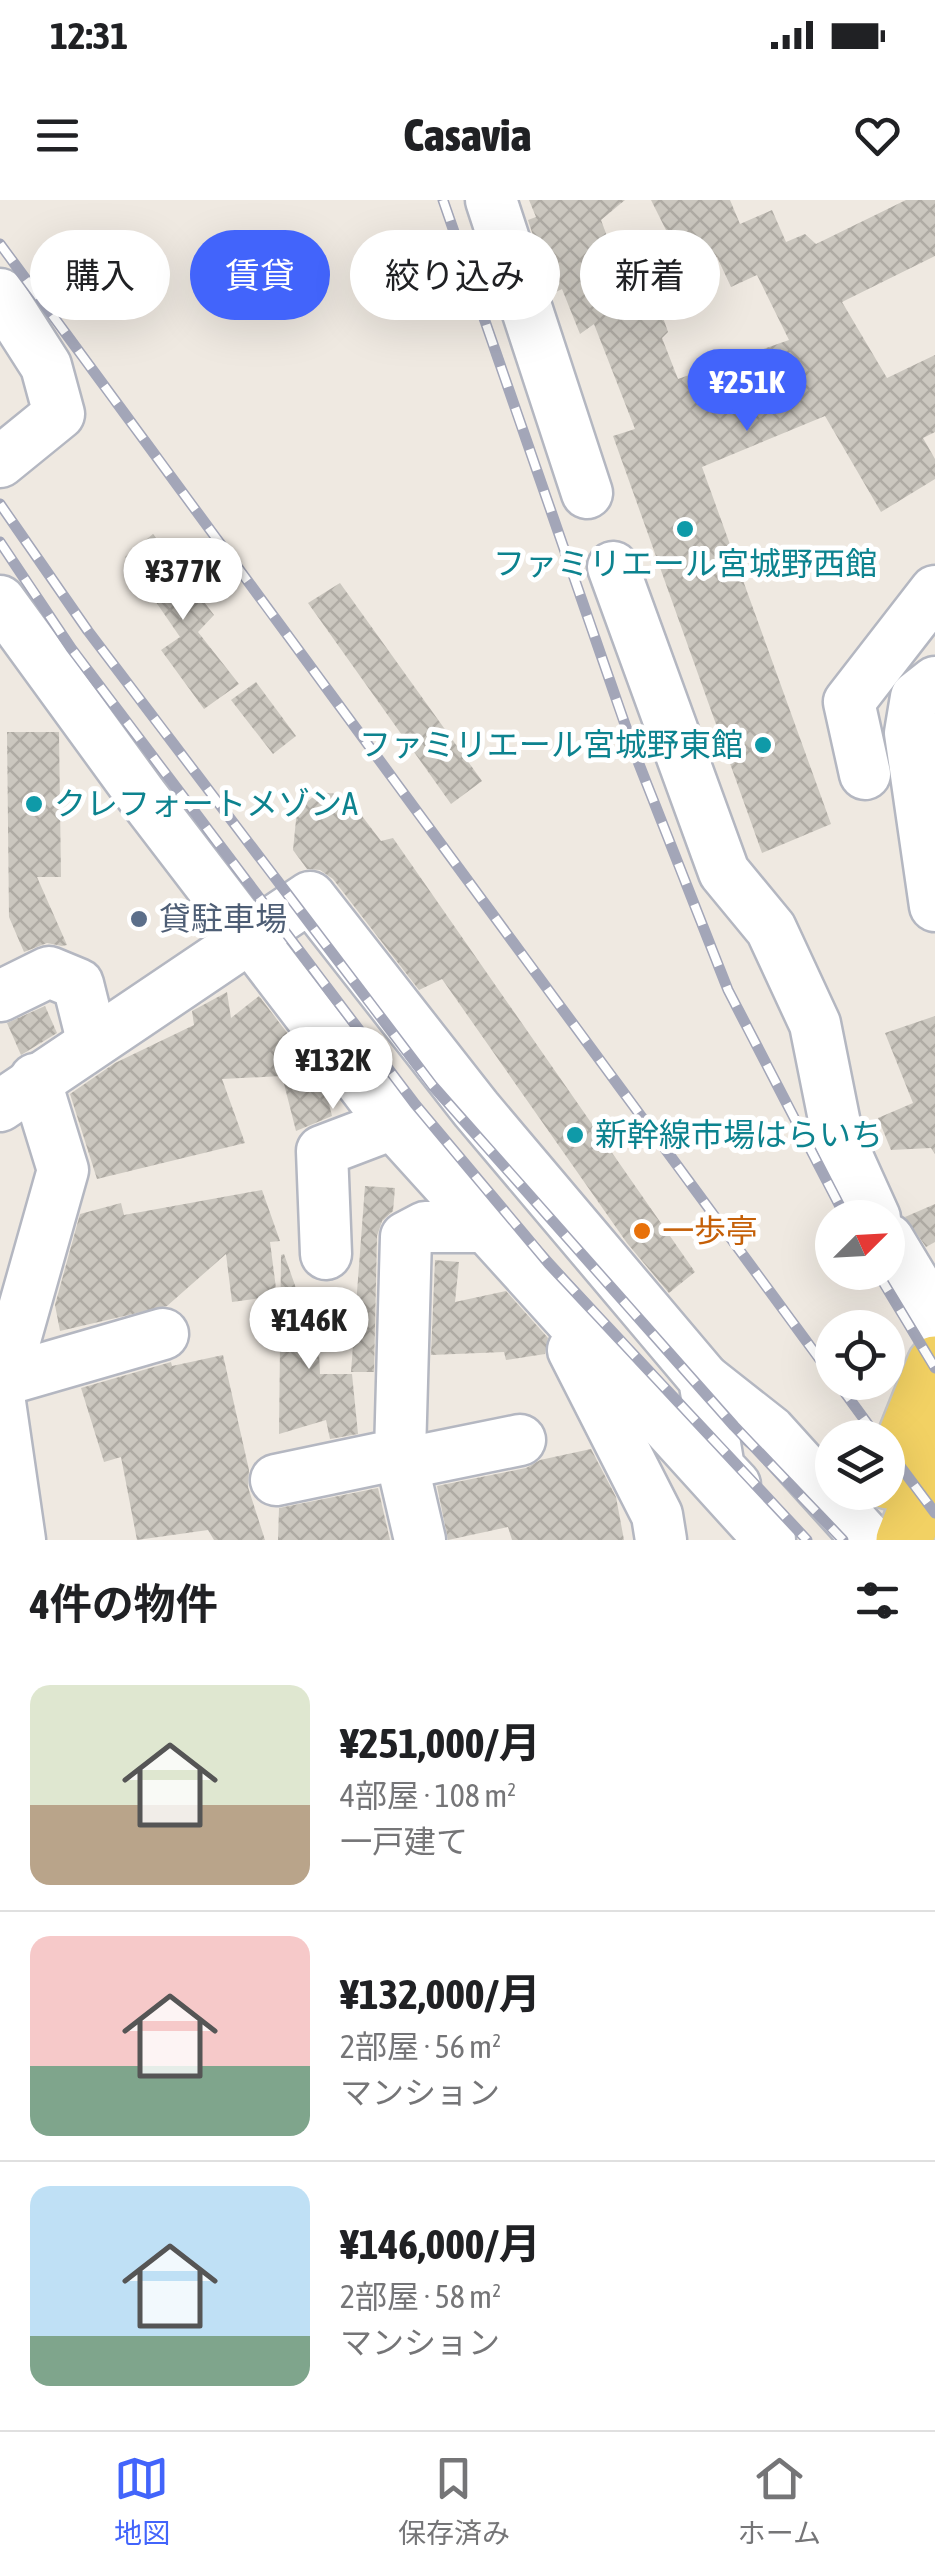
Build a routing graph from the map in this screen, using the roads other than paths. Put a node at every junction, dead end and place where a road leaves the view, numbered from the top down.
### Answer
1 (491, 200) edge
2 (0, 294) edge
3 (0, 462) edge
4 (587, 494) dead end
5 (613, 566) dead end
6 (935, 591) edge
7 (0, 600) edge
8 (935, 682) edge
9 (865, 774) dead end
10 (935, 906) edge
11 (248, 937) junction
12 (0, 996) edge
13 (92, 1040) junction
14 (18, 1092) edge
15 (393, 1124) junction
16 (867, 1200) edge
17 (486, 1228) junction
18 (326, 1254) dead end
19 (905, 1268) edge
20 (566, 1316) junction
21 (935, 1318) edge
22 (163, 1334) dead end
23 (935, 1364) edge
24 (704, 1379) junction
25 (1, 1392) edge
26 (905, 1439) edge
27 (520, 1440) dead end
28 (401, 1459) junction
29 (935, 1462) edge
30 (276, 1480) dead end
31 (879, 1527) edge
32 (20, 1540) edge
33 (420, 1540) edge
34 (661, 1540) edge
35 (770, 1540) edge
36 (784, 1540) edge

1 - 4 street
2 - 3 street
5 - 16 street
6 - 9 street
7 - 11 street
8 - 10 street
11 - 13 street
11 - 15 street
11 - 24 street
12 - 13 street
13 - 14 street
14 - 25 street
15 - 17 street
15 - 18 street
17 - 20 street
17 - 28 street
19 - 21 street
20 - 34 street
20 - 35 street
22 - 25 street
23 - 26 main road
24 - 31 street
24 - 36 street
25 - 32 street
27 - 28 street
28 - 30 street
28 - 33 street
29 - 31 main road

